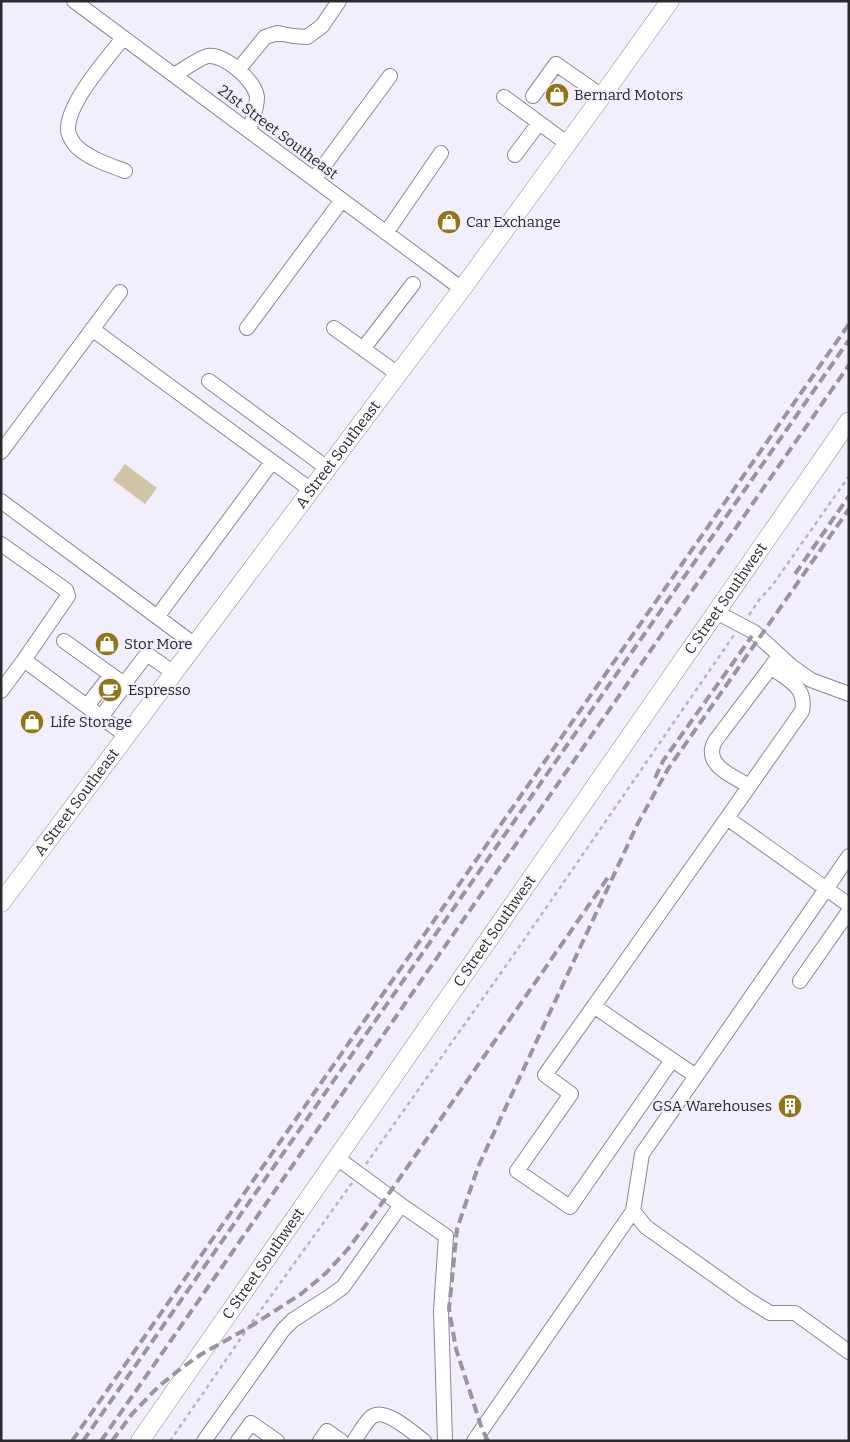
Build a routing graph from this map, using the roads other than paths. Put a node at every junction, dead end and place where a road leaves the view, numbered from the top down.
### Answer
1 (74, 1) edge
2 (339, 1) edge
3 (670, 1) edge
4 (123, 38) junction
5 (238, 70) junction
6 (174, 75) junction
7 (390, 76) dead end
8 (533, 96) dead end
9 (602, 96) junction
10 (504, 97) dead end
11 (538, 122) junction
12 (249, 131) junction
13 (568, 144) junction
14 (442, 153) dead end
15 (515, 155) dead end
16 (125, 171) dead end
17 (314, 180) junction
18 (342, 200) junction
19 (386, 233) junction
20 (413, 284) dead end
21 (462, 289) junction
22 (120, 292) dead end
23 (247, 328) dead end
24 (334, 328) dead end
25 (92, 329) junction
26 (363, 349) junction
27 (398, 374) junction
28 (209, 381) dead end
29 (849, 421) edge
30 (1, 452) edge
31 (272, 462) junction
32 (327, 468) junction
33 (311, 490) junction
34 (1, 501) edge
35 (1, 544) edge
36 (716, 612) junction
37 (158, 617) junction
38 (64, 641) dead end
39 (195, 645) junction
40 (779, 655) junction
41 (24, 660) junction
42 (770, 667) junction
43 (174, 673) junction
44 (111, 675) junction
45 (124, 684) junction
46 (1, 691) edge
47 (849, 694) edge
48 (87, 706) junction
49 (102, 717) junction
50 (127, 736) junction
51 (749, 786) junction
52 (727, 818) junction
53 (849, 856) edge
54 (7, 884) edge
55 (826, 889) junction
56 (1, 904) edge
57 (849, 904) edge
58 (849, 911) edge
59 (800, 980) dead end
60 (594, 1006) junction
61 (672, 1060) junction
62 (696, 1076) junction
63 (336, 1158) junction
64 (401, 1204) junction
65 (633, 1211) junction
66 (849, 1352) edge
67 (140, 1441) edge
68 (204, 1441) edge
69 (238, 1441) edge
70 (277, 1441) edge
71 (320, 1441) edge
72 (341, 1441) edge
73 (354, 1441) edge
74 (424, 1441) edge
75 (445, 1441) edge
76 (474, 1441) edge

1 - 4 street, 21st Street Southeast
2 - 5 street
3 - 9 main road, A Street Southeast
4 - 6 street, 21st Street Southeast
4 - 16 street
5 - 6 street
5 - 12 street
6 - 12 street, 21st Street Southeast
7 - 17 street
8 - 9 street
9 - 13 main road, A Street Southeast
10 - 11 street
11 - 13 street
11 - 15 street
12 - 17 street, 21st Street Southeast
13 - 21 main road, A Street Southeast
14 - 19 street
17 - 18 street, 21st Street Southeast
18 - 19 street, 21st Street Southeast
18 - 23 street
19 - 21 street, 21st Street Southeast
20 - 26 street
21 - 27 main road, A Street Southeast
22 - 25 street
24 - 26 street
25 - 30 street
25 - 31 street
26 - 27 street
27 - 32 main road, A Street Southeast
28 - 32 street
29 - 36 main road, C Street Southwest
31 - 33 street
31 - 37 street
32 - 33 main road, A Street Southeast
33 - 39 main road, A Street Southeast
34 - 37 street
35 - 41 street
36 - 40 street
36 - 63 main road, C Street Southwest
37 - 39 street
38 - 44 street
39 - 43 main road, A Street Southeast
40 - 42 street
40 - 47 street
41 - 46 street
41 - 48 street
42 - 51 street
42 - 51 street
43 - 45 street
43 - 50 main road, A Street Southeast
44 - 45 street
44 - 48 street
45 - 49 street
48 - 49 street
49 - 50 street
50 - 54 main road, A Street Southeast
51 - 52 street
52 - 55 street
52 - 60 street
53 - 55 street
54 - 56 main road, A Street Southeast
55 - 57 street
55 - 62 street
58 - 59 street
60 - 61 street
60 - 61 street
61 - 62 street
62 - 65 street
63 - 64 street
63 - 67 main road, C Street Southwest
64 - 68 street
64 - 75 street
65 - 66 street
65 - 76 street
69 - 70 street
71 - 72 street
73 - 74 street

